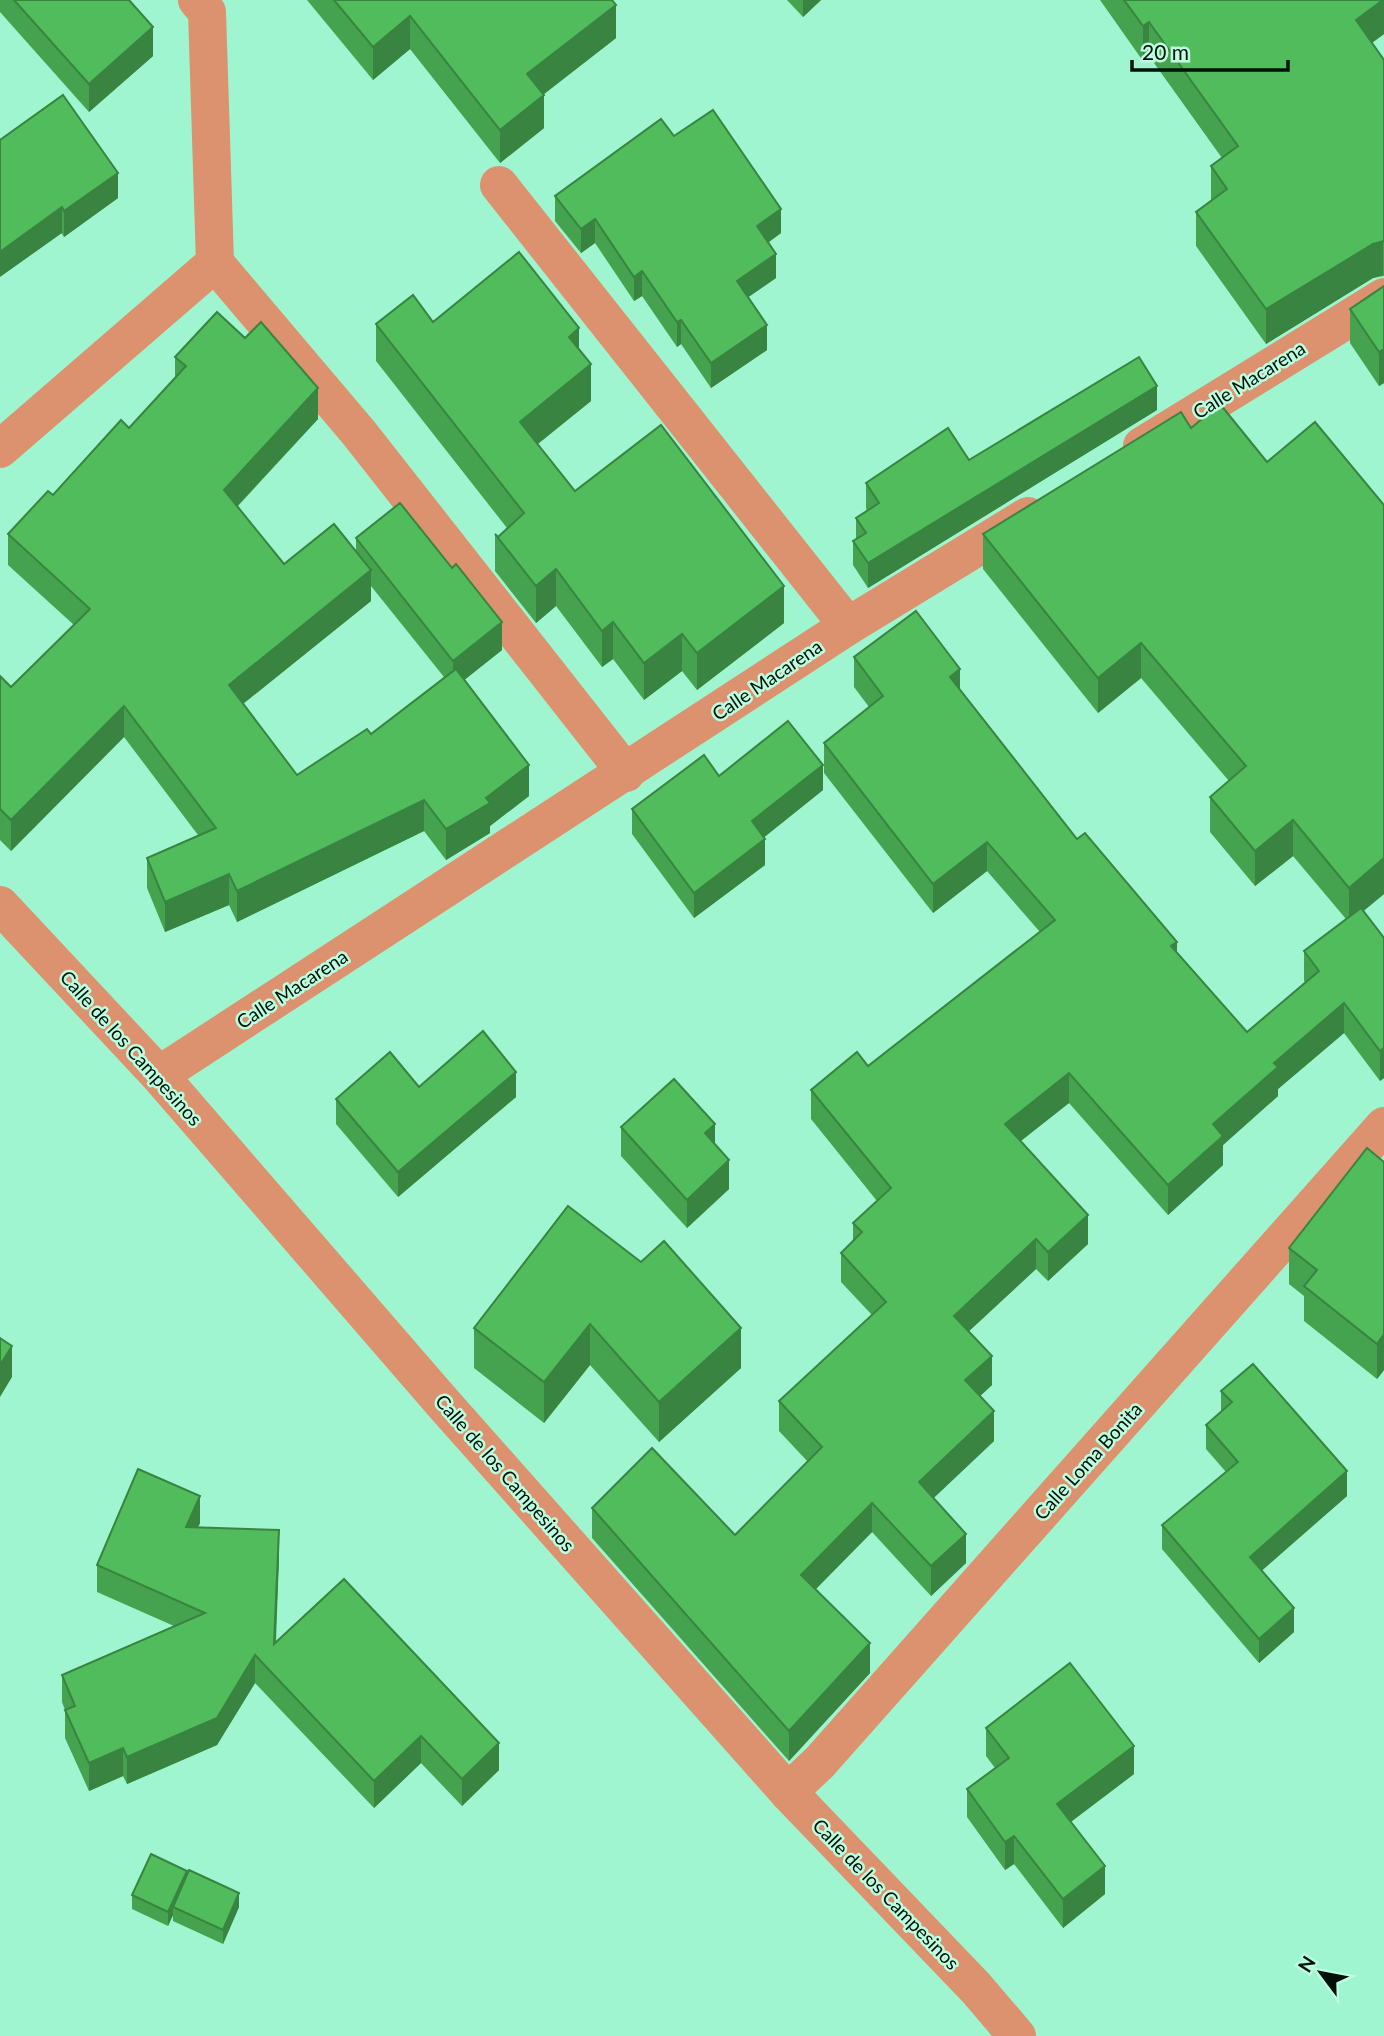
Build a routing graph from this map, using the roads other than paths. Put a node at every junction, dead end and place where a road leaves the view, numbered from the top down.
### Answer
1 (197, 0) edge
2 (499, 185) dead end
3 (215, 263) junction
4 (1384, 297) edge
5 (0, 449) edge
6 (1110, 465) edge
7 (1062, 494) edge
8 (848, 626) junction
9 (626, 773) junction
10 (0, 905) edge
11 (159, 1075) junction
12 (1384, 1126) edge
13 (788, 1792) junction
14 (1017, 2036) edge

1 - 3 street
2 - 8 street
3 - 5 street
3 - 9 street
4 - 6 street, Calle Macarena
7 - 8 street, Calle Macarena
8 - 9 street, Calle Macarena
9 - 11 street, Calle Macarena
10 - 11 street, Calle de los Campesinos
11 - 13 street, Calle de los Campesinos
12 - 13 street, Calle Loma Bonita
13 - 14 street, Calle de los Campesinos

